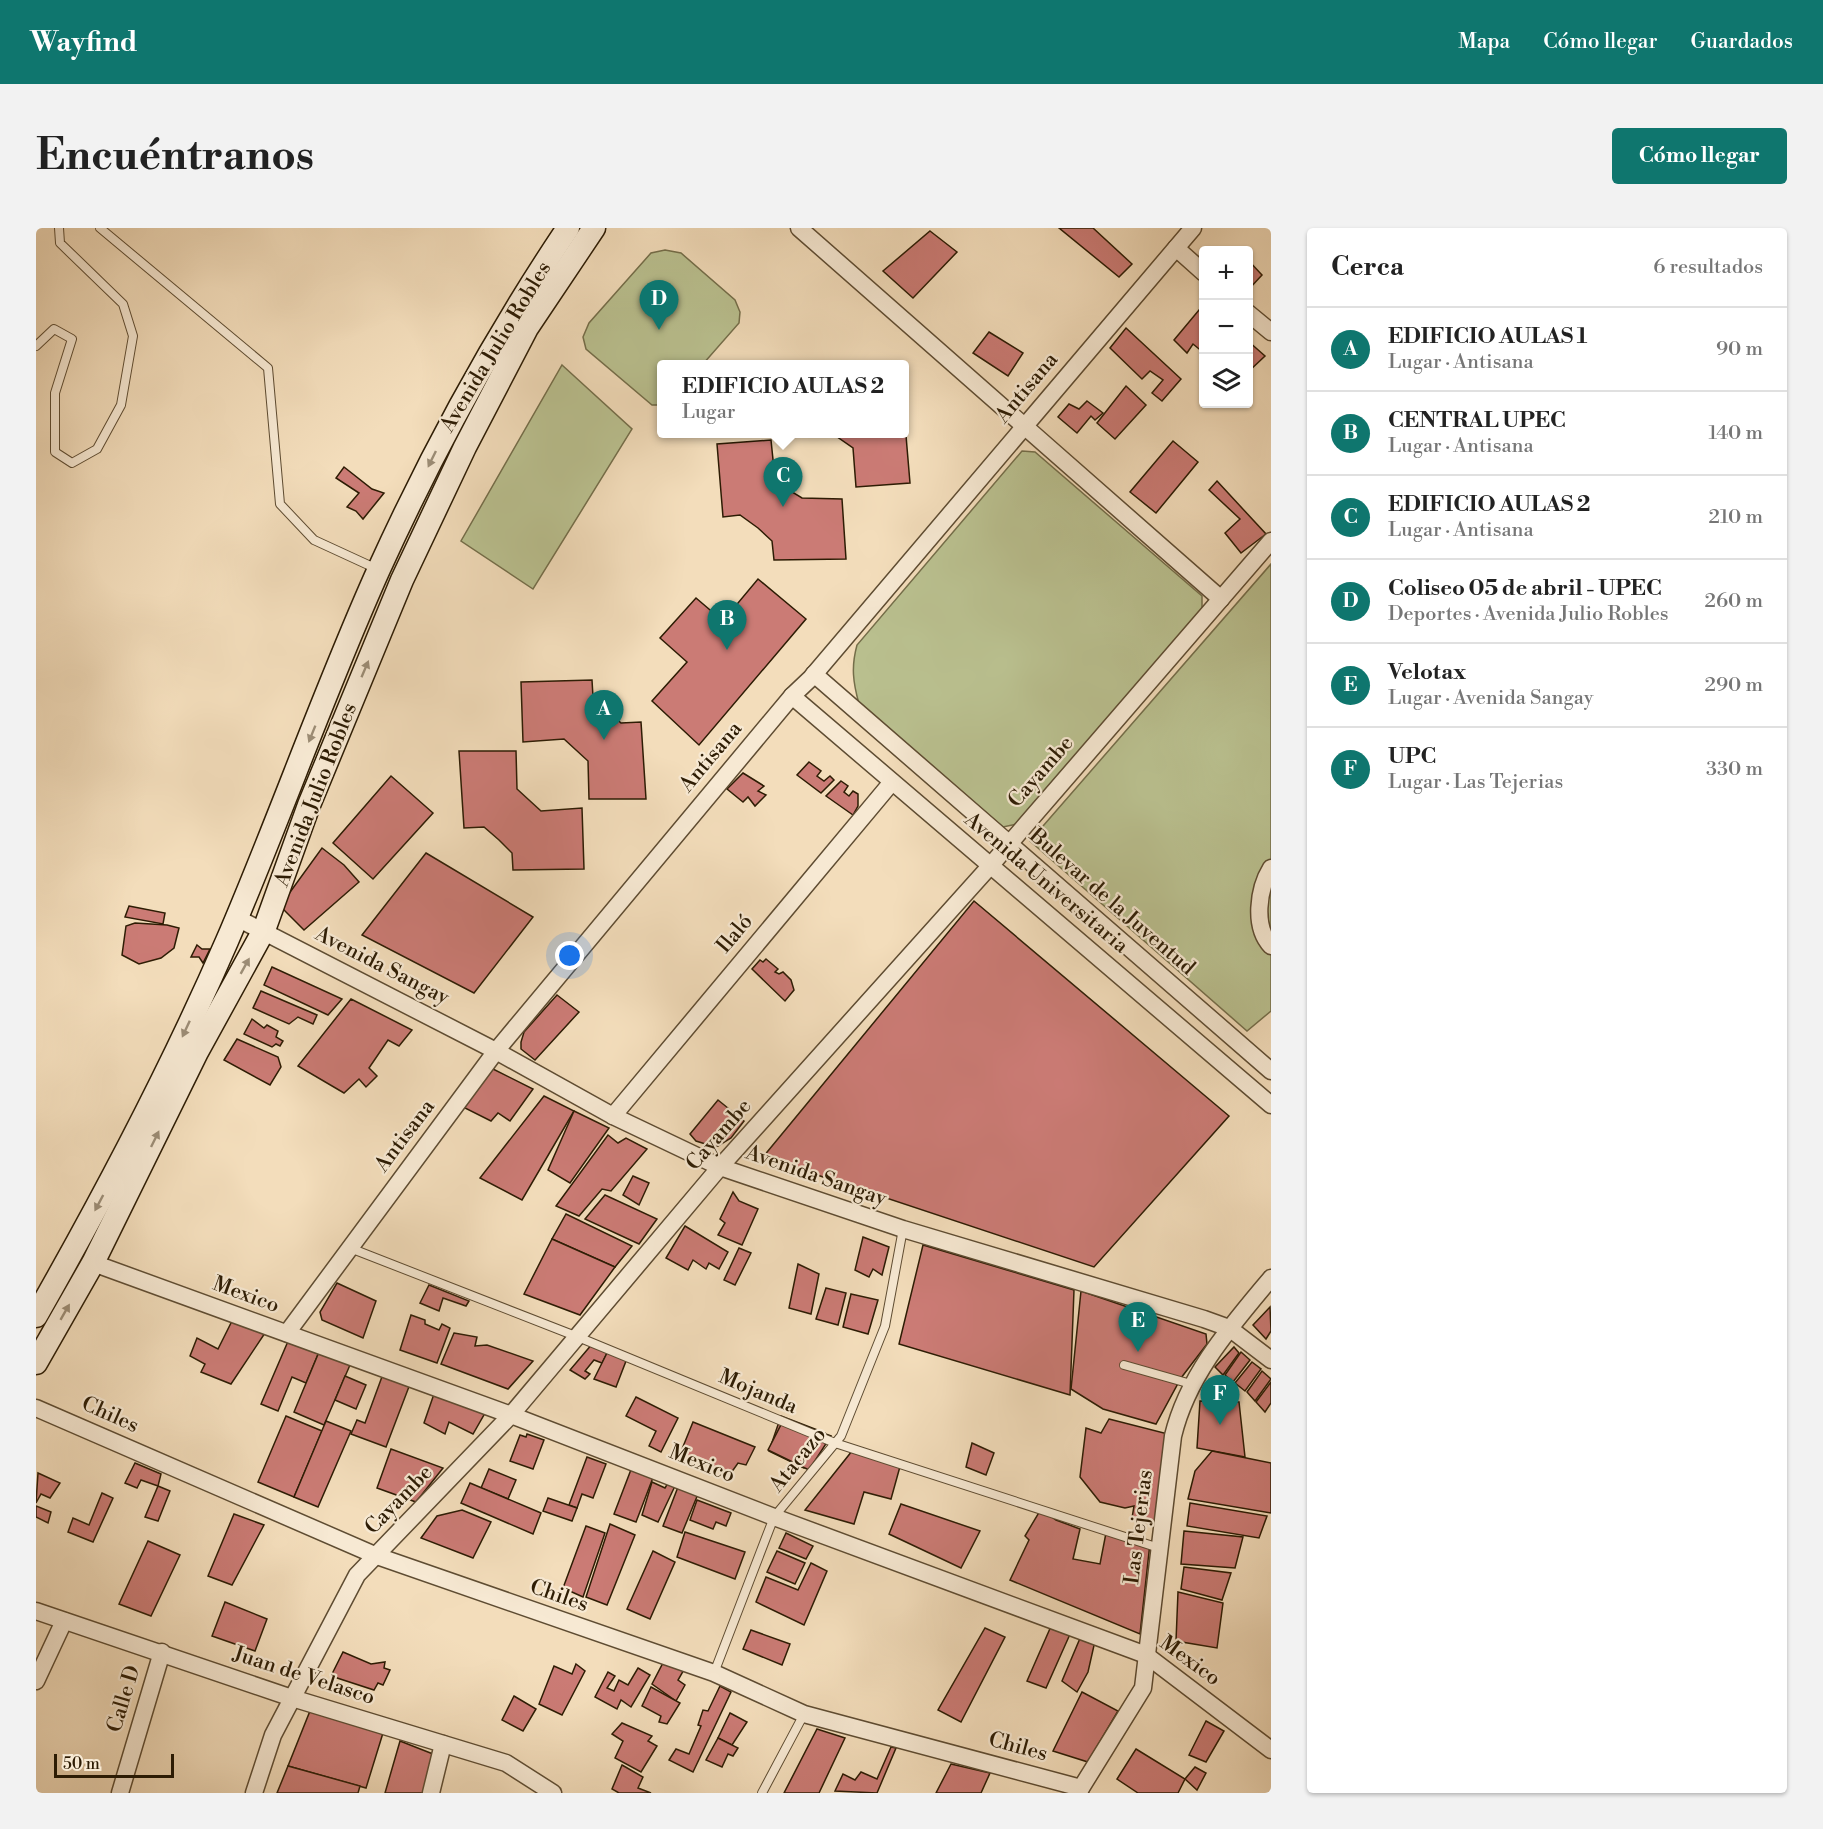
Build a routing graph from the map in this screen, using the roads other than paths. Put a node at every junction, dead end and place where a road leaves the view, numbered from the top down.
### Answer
1 (58, 228) edge
2 (100, 228) edge
3 (568, 228) edge
4 (594, 228) edge
5 (799, 228) edge
6 (1193, 228) edge
7 (1176, 248) junction
8 (1199, 269) edge
9 (1253, 317) edge
10 (1271, 332) edge
11 (36, 346) edge
12 (1024, 426) junction
13 (1271, 541) edge
14 (379, 570) junction
15 (1221, 599) junction
16 (814, 674) junction
17 (792, 696) junction
18 (892, 782) junction
19 (1009, 842) junction
20 (990, 865) junction
21 (1271, 868) edge
22 (237, 918) junction
23 (264, 930) junction
24 (1271, 946) edge
25 (496, 1051) junction
26 (1271, 1071) edge
27 (1271, 1105) edge
28 (613, 1116) junction
29 (720, 1167) junction
30 (903, 1229) junction
31 (350, 1248) junction
32 (93, 1263) junction
33 (1271, 1278) edge
34 (36, 1316) edge
35 (1229, 1328) junction
36 (286, 1334) junction
37 (578, 1337) junction
38 (1271, 1360) edge
39 (36, 1363) edge
40 (1124, 1365) dead end
41 (1191, 1384) junction
42 (36, 1408) edge
43 (511, 1415) junction
44 (835, 1443) junction
45 (774, 1517) junction
46 (1159, 1548) junction
47 (377, 1556) junction
48 (36, 1611) edge
49 (64, 1621) junction
50 (162, 1652) junction
51 (1146, 1655) junction
52 (714, 1673) junction
53 (36, 1681) edge
54 (292, 1698) junction
55 (804, 1714) junction
56 (443, 1744) junction
57 (1271, 1750) edge
58 (1082, 1791) edge
59 (120, 1793) edge
60 (254, 1793) edge
61 (430, 1793) edge
62 (553, 1793) edge
63 (762, 1793) edge

1 - 11 lane
2 - 14 lane
3 -> 14 main road, Avenida Julio Robles
23 -> 4 main road, Avenida Julio Robles
5 - 12 street
6 - 7 street, Antisana
7 - 8 street
7 - 12 street, Antisana
9 - 10 street
12 - 15 street
12 - 16 street, Antisana
13 - 15 street, Cayambe
14 -> 22 main road, Avenida Julio Robles
15 - 19 street, Cayambe
16 - 17 street, Antisana
16 - 19 street, Bulevar de la Juventud
17 - 18 street, Avenida Universitaria
17 - 25 street, Antisana
18 - 20 street, Avenida Universitaria
18 - 28 street, Ilaló
19 - 20 street, Cayambe
19 - 26 street, Bulevar de la Juventud
20 - 27 street, Avenida Universitaria
20 - 29 street, Cayambe
21 - 24 street
22 - 23 street, Avenida Sangay
22 -> 34 main road, Avenida Julio Robles
23 - 25 street, Avenida Sangay
32 -> 23 main road, Avenida Julio Robles
25 - 28 street, Avenida Sangay
25 - 31 street, Antisana
28 - 29 street, Avenida Sangay
29 - 30 street, Avenida Sangay
29 - 37 street, Cayambe
30 - 35 street, Avenida Sangay
30 - 44 lane, Atacazo
31 - 36 street, Antisana
31 - 37 lane, Mojanda
32 - 36 street, Mexico
39 -> 32 main road, Avenida Julio Robles
33 - 35 street, Las Tejerias
35 - 38 street, Avenida Sangay
35 - 41 street, Las Tejerias
36 - 43 street, Mexico
37 - 43 street, Cayambe
37 - 44 lane, Mojanda
40 - 41 lane
41 - 46 street, Las Tejerias
42 - 47 street, Chiles
43 - 45 street, Mexico
43 - 47 street, Cayambe
44 - 45 lane, Atacazo
44 - 46 lane, Mojanda
45 - 51 street, Mexico
45 - 52 lane, Atacazo
46 - 51 street, Las Tejerias
47 - 52 street, Chiles
47 - 54 street, Cayambe
48 - 49 street, Juan de Velasco
49 - 50 street, Juan de Velasco
49 - 53 street
50 - 54 street, Juan de Velasco
50 - 59 street, Calle D
51 - 57 street, Mexico
51 - 58 street, Las Tejerias
52 - 55 street, Chiles
54 - 56 street, Juan de Velasco
54 - 60 street, Cayambe
55 - 58 street, Chiles
55 - 63 lane
56 - 61 street
56 - 62 street, Juan de Velasco

